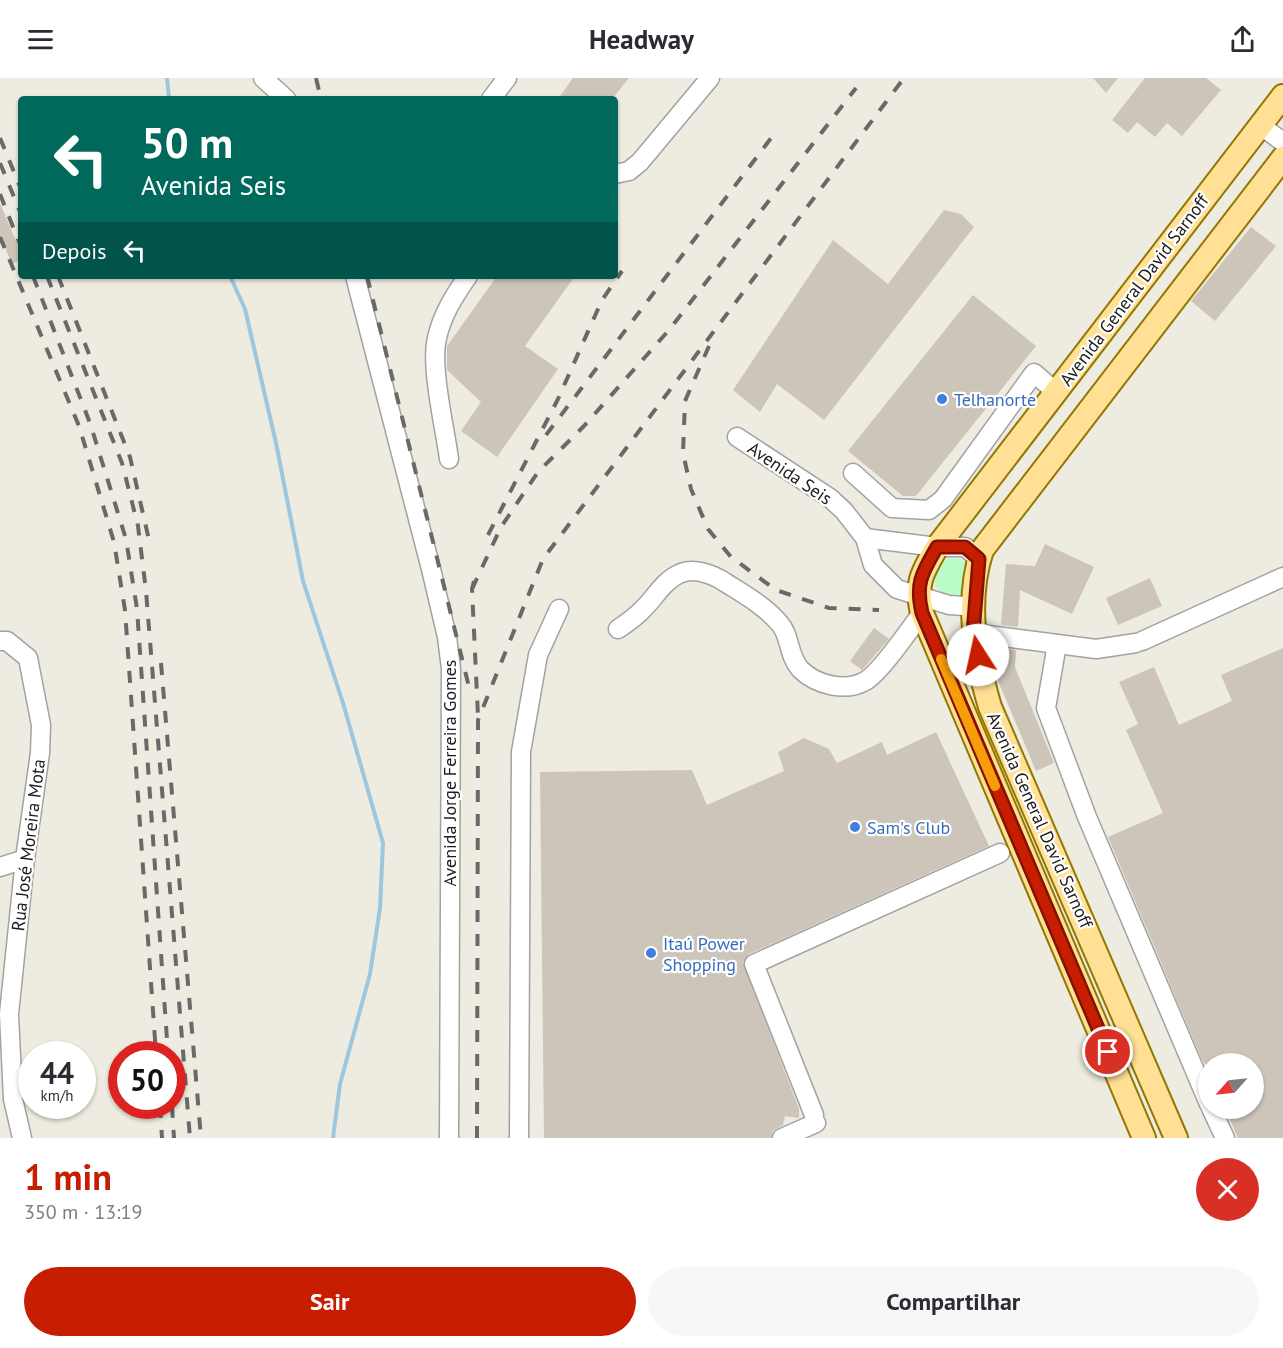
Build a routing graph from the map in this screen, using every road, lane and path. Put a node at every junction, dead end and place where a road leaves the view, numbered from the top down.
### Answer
1 (263, 78) edge
2 (507, 78) edge
3 (710, 78) edge
4 (283, 96) edge
5 (493, 96) edge
6 (1280, 105) edge
7 (1260, 125) junction
8 (1283, 142) edge
9 (1283, 158) edge
10 (618, 173) edge
11 (356, 279) edge
12 (466, 279) edge
13 (1076, 367) junction
14 (1107, 388) junction
15 (1056, 392) junction
16 (737, 437) dead end
17 (449, 459) dead end
18 (853, 473) dead end
19 (865, 538) junction
20 (937, 547) junction
21 (979, 559) junction
22 (1283, 577) edge
23 (973, 602) junction
24 (920, 604) junction
25 (559, 609) dead end
26 (618, 629) dead end
27 (973, 633) junction
28 (0, 641) edge
29 (1057, 644) junction
30 (1000, 854) dead end
31 (25, 859) junction
32 (0, 867) edge
33 (4, 1015) edge
34 (1198, 1078) edge
35 (1216, 1119) edge
36 (817, 1123) edge
37 (22, 1138) edge
38 (449, 1138) edge
39 (519, 1138) edge
40 (782, 1138) edge
41 (1144, 1138) edge
42 (1176, 1138) edge
43 (1225, 1138) edge

1 - 4 street
2 - 5 street
3 - 10 street
6 - 7 main road, Avenida General David Sarnoff
7 - 8 street
7 - 13 main road, Avenida General David Sarnoff
9 - 14 main road, Avenida General David Sarnoff
11 - 38 street, Avenida Jorge Ferreira Gomes
12 - 17 street
13 - 14 main road
13 - 15 main road, Avenida General David Sarnoff
14 - 21 main road, Avenida General David Sarnoff
15 - 18 street
15 - 20 main road, Avenida General David Sarnoff
16 - 19 street, Avenida Seis
19 - 20 street
19 - 24 street, Avenida Seis
20 - 21 street
20 - 24 main road, Avenida General David Sarnoff
21 - 23 main road, Avenida General David Sarnoff
22 - 29 street
23 - 24 street, Avenida Seis
23 - 27 main road, Avenida General David Sarnoff
24 - 26 street
24 - 41 main road, Avenida General David Sarnoff
25 - 39 street
27 - 29 street
27 - 42 main road, Avenida General David Sarnoff
28 - 31 street, Rua José Moreira Mota
29 - 34 street
30 - 36 street
31 - 32 street
31 - 33 street, Rua José Moreira Mota
33 - 37 street, Rua José Moreira Mota
35 - 43 street
36 - 40 street

